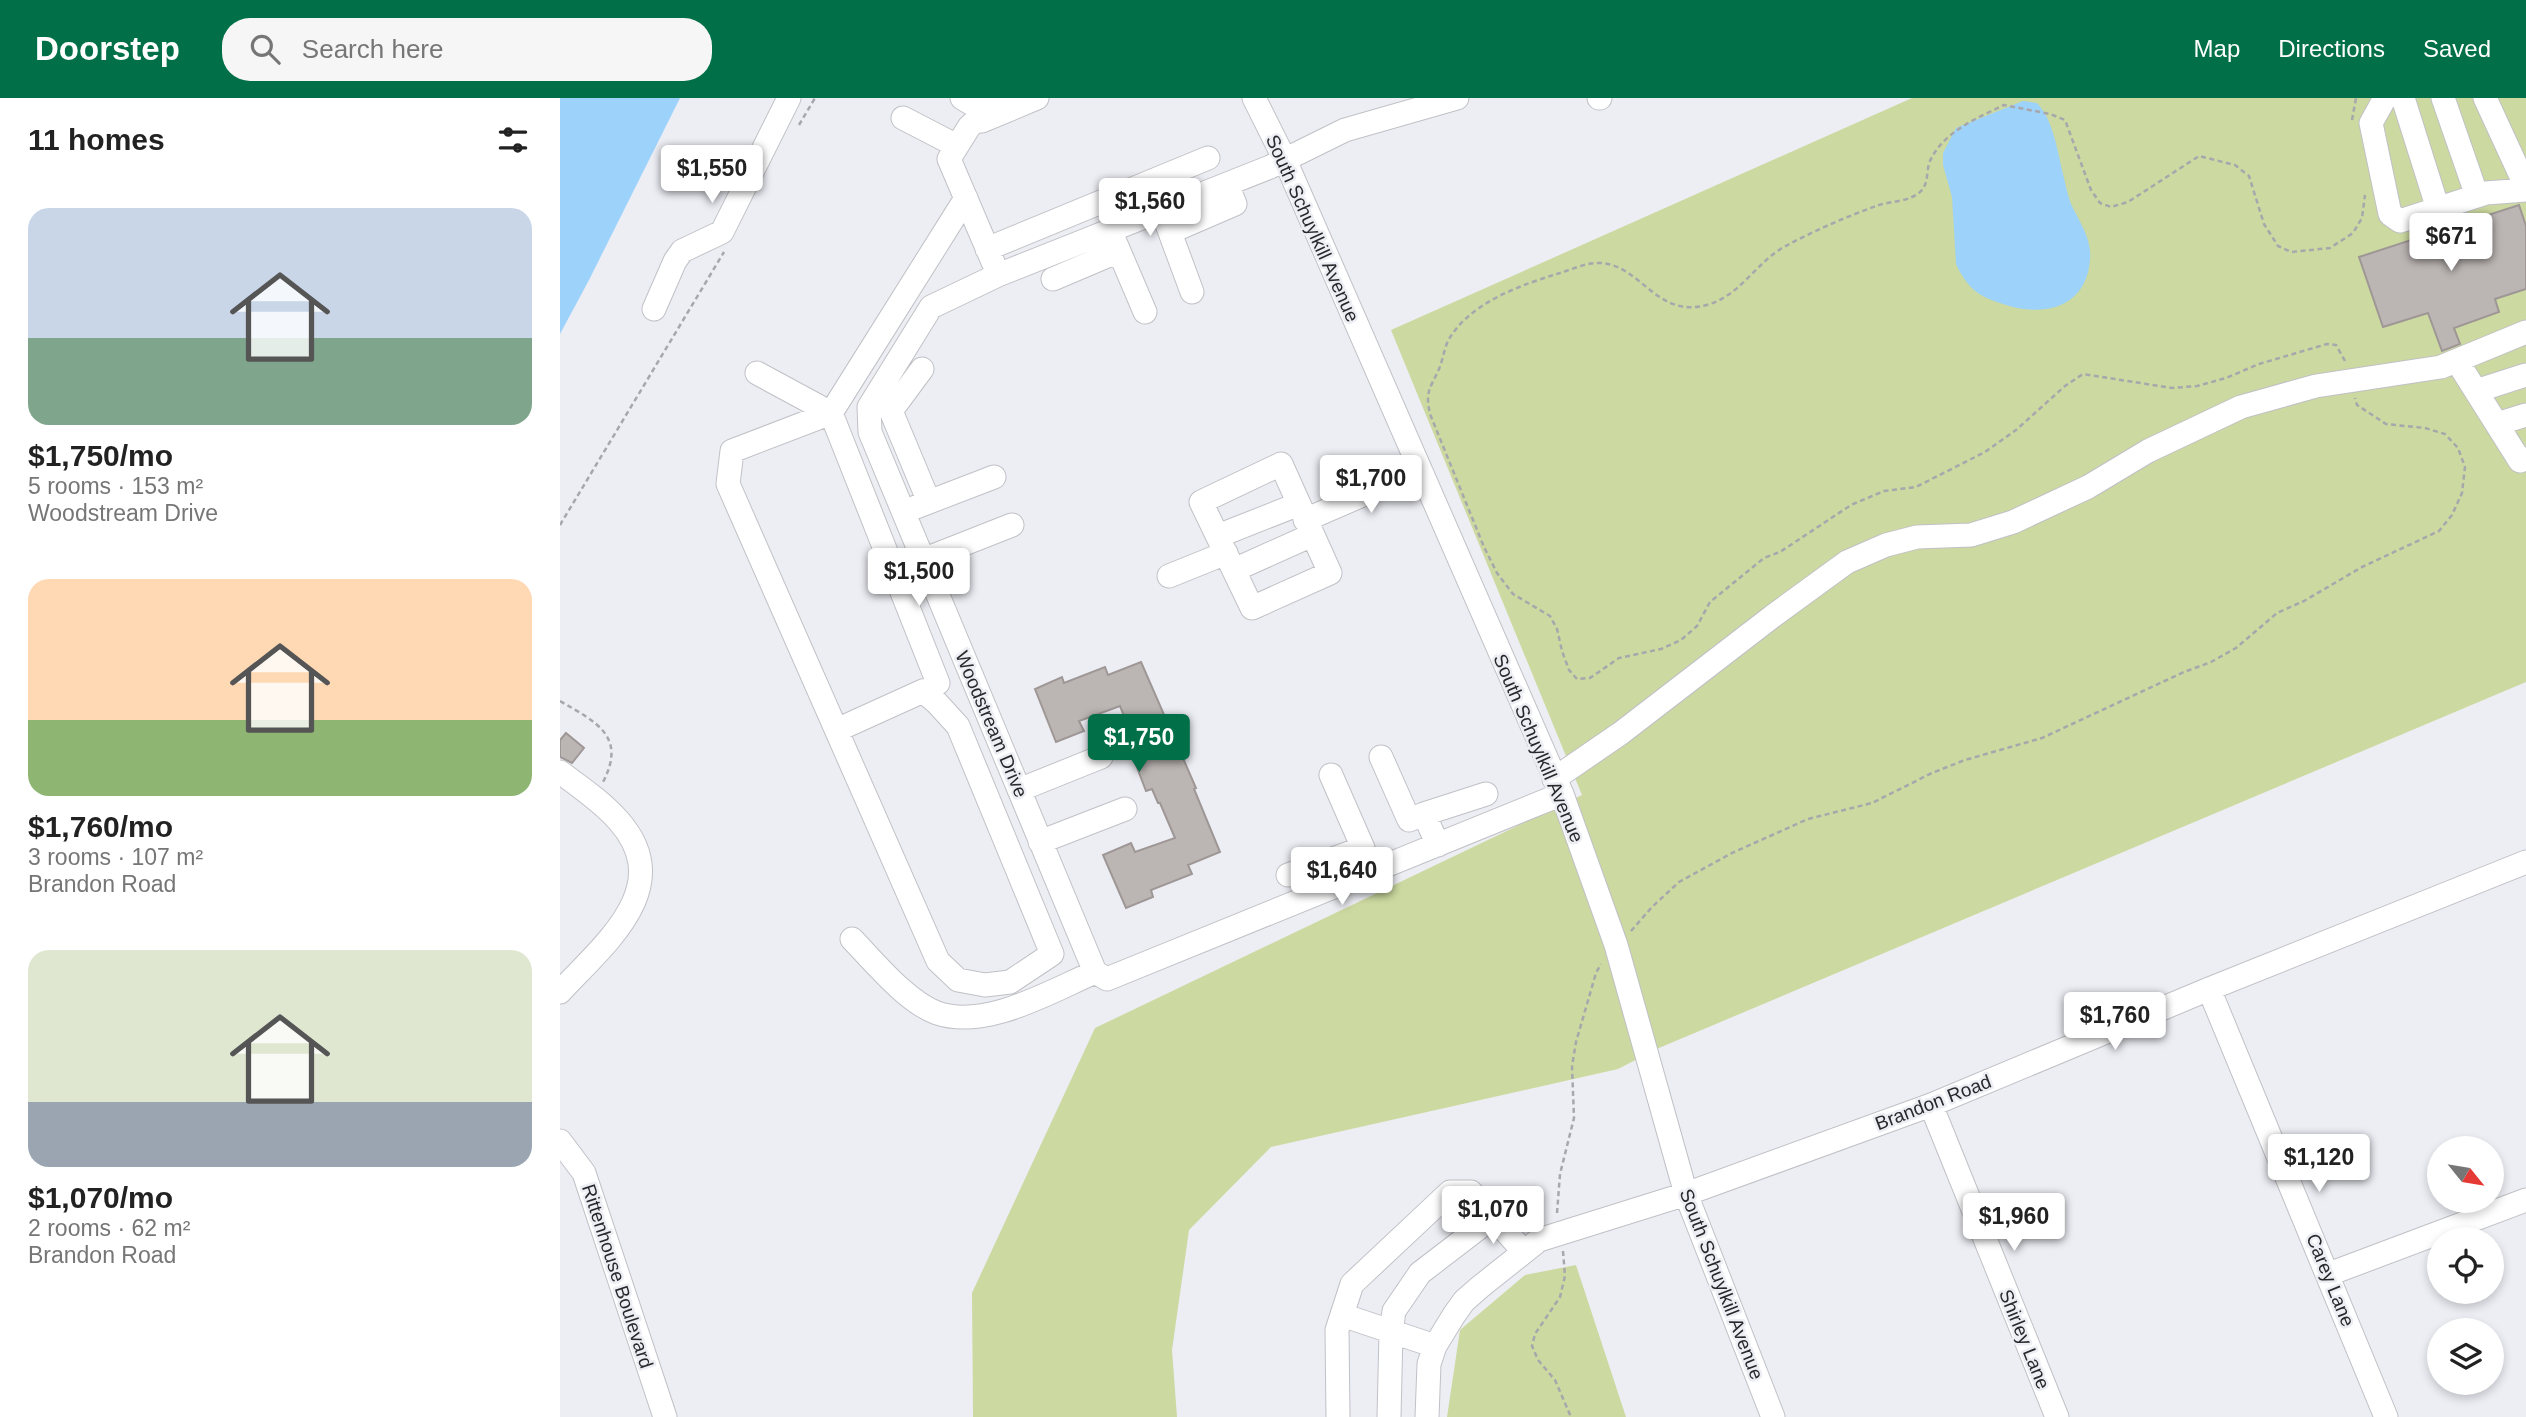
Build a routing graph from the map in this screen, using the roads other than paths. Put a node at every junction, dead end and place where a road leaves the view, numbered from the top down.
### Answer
1 (789, 98) edge
2 (961, 98) edge
3 (1037, 98) edge
4 (1254, 98) edge
5 (1457, 98) edge
6 (2385, 98) edge
7 (2403, 98) edge
8 (2443, 98) edge
9 (2485, 98) edge
10 (903, 118) dead end
11 (977, 120) edge
12 (1208, 158) dead end
13 (1285, 160) junction
14 (1227, 184) junction
15 (2526, 188) edge
16 (2477, 196) junction
17 (966, 198) junction
18 (2438, 209) junction
19 (1162, 210) junction
20 (1170, 232) junction
21 (1114, 241) junction
22 (987, 249) junction
23 (998, 275) junction
24 (1054, 279) dead end
25 (1192, 292) dead end
26 (654, 310) dead end
27 (1145, 312) dead end
28 (2526, 332) edge
29 (2457, 361) junction
30 (922, 369) dead end
31 (757, 373) dead end
32 (2526, 375) edge
33 (2476, 391) junction
34 (831, 413) junction
35 (2526, 415) edge
36 (2497, 424) junction
37 (2526, 459) edge
38 (1420, 470) junction
39 (994, 477) dead end
40 (929, 502) junction
41 (903, 512) junction
42 (1306, 520) junction
43 (1012, 525) dead end
44 (1226, 553) junction
45 (923, 560) junction
46 (1169, 576) dead end
47 (968, 668) junction
48 (930, 687) junction
49 (837, 730) junction
50 (1101, 757) dead end
51 (1381, 757) dead end
52 (560, 772) edge
53 (1331, 775) dead end
54 (1558, 786) junction
55 (1019, 790) junction
56 (1486, 794) dead end
57 (1125, 809) dead end
58 (1424, 814) junction
59 (1438, 845) junction
60 (1044, 849) junction
61 (1350, 853) junction
62 (2526, 862) edge
63 (1018, 872) junction
64 (1288, 875) dead end
65 (1360, 876) junction
66 (852, 939) dead end
67 (1101, 975) junction
68 (2209, 989) junction
69 (560, 992) edge
70 (1931, 1105) junction
71 (560, 1141) edge
72 (1686, 1194) junction
73 (2526, 1200) edge
74 (1493, 1217) junction
75 (1523, 1251) junction
76 (2329, 1274) junction
77 (1342, 1315) junction
78 (1391, 1332) junction
79 (1435, 1346) junction
80 (665, 1417) edge
81 (1338, 1417) edge
82 (1389, 1417) edge
83 (1427, 1417) edge
84 (1773, 1417) edge
85 (2057, 1417) edge
86 (2386, 1417) edge

1 - 26 street
2 - 11 street
3 - 11 street
4 - 13 street, South Schuylkill Avenue
5 - 13 street
6 - 18 street
7 - 18 street
8 - 16 street
9 - 15 street
10 - 11 street
11 - 17 street
12 - 22 street
13 - 14 street
13 - 38 street, South Schuylkill Avenue
14 - 19 street
14 - 20 street
15 - 16 street
16 - 18 street
17 - 22 street
17 - 34 street
19 - 20 street
19 - 21 street
20 - 25 street
21 - 23 street, Woodstream Drive
21 - 24 street
21 - 27 street
22 - 23 street
23 - 41 street, Woodstream Drive
28 - 29 street
29 - 33 street
29 - 54 street
30 - 40 street
31 - 34 street
32 - 33 street
33 - 36 street
34 - 48 street
34 - 49 street
35 - 36 street
36 - 37 street
38 - 42 street
38 - 54 street, South Schuylkill Avenue
39 - 40 street
40 - 41 street
41 - 45 street, Woodstream Drive
42 - 44 street
42 - 44 street
42 - 44 street
42 - 44 street
43 - 45 street
44 - 46 street
45 - 47 street, Woodstream Drive
47 - 48 street
47 - 55 street, Woodstream Drive
48 - 49 street
48 - 63 street
49 - 63 street
50 - 55 street
51 - 58 street
52 - 69 street
53 - 61 street
54 - 59 street
54 - 72 street, South Schuylkill Avenue
55 - 60 street, Woodstream Drive
56 - 58 street
57 - 60 street
58 - 59 street
59 - 65 street
60 - 63 street
60 - 67 street, Woodstream Drive
61 - 64 street
61 - 65 street
62 - 68 street, Brandon Road
65 - 67 street
66 - 67 street
68 - 70 street, Brandon Road
68 - 76 street, Carey Lane
70 - 72 street, Brandon Road
70 - 85 street, Shirley Lane
71 - 80 street, Rittenhouse Boulevard
72 - 75 street, Brandon Road
72 - 84 street, South Schuylkill Avenue
73 - 76 street
74 - 75 street
74 - 77 street
74 - 78 street
75 - 79 street, Brandon Road
76 - 86 street, Carey Lane
77 - 78 street
77 - 81 street
78 - 79 street
78 - 82 street
79 - 83 street, Brandon Road

